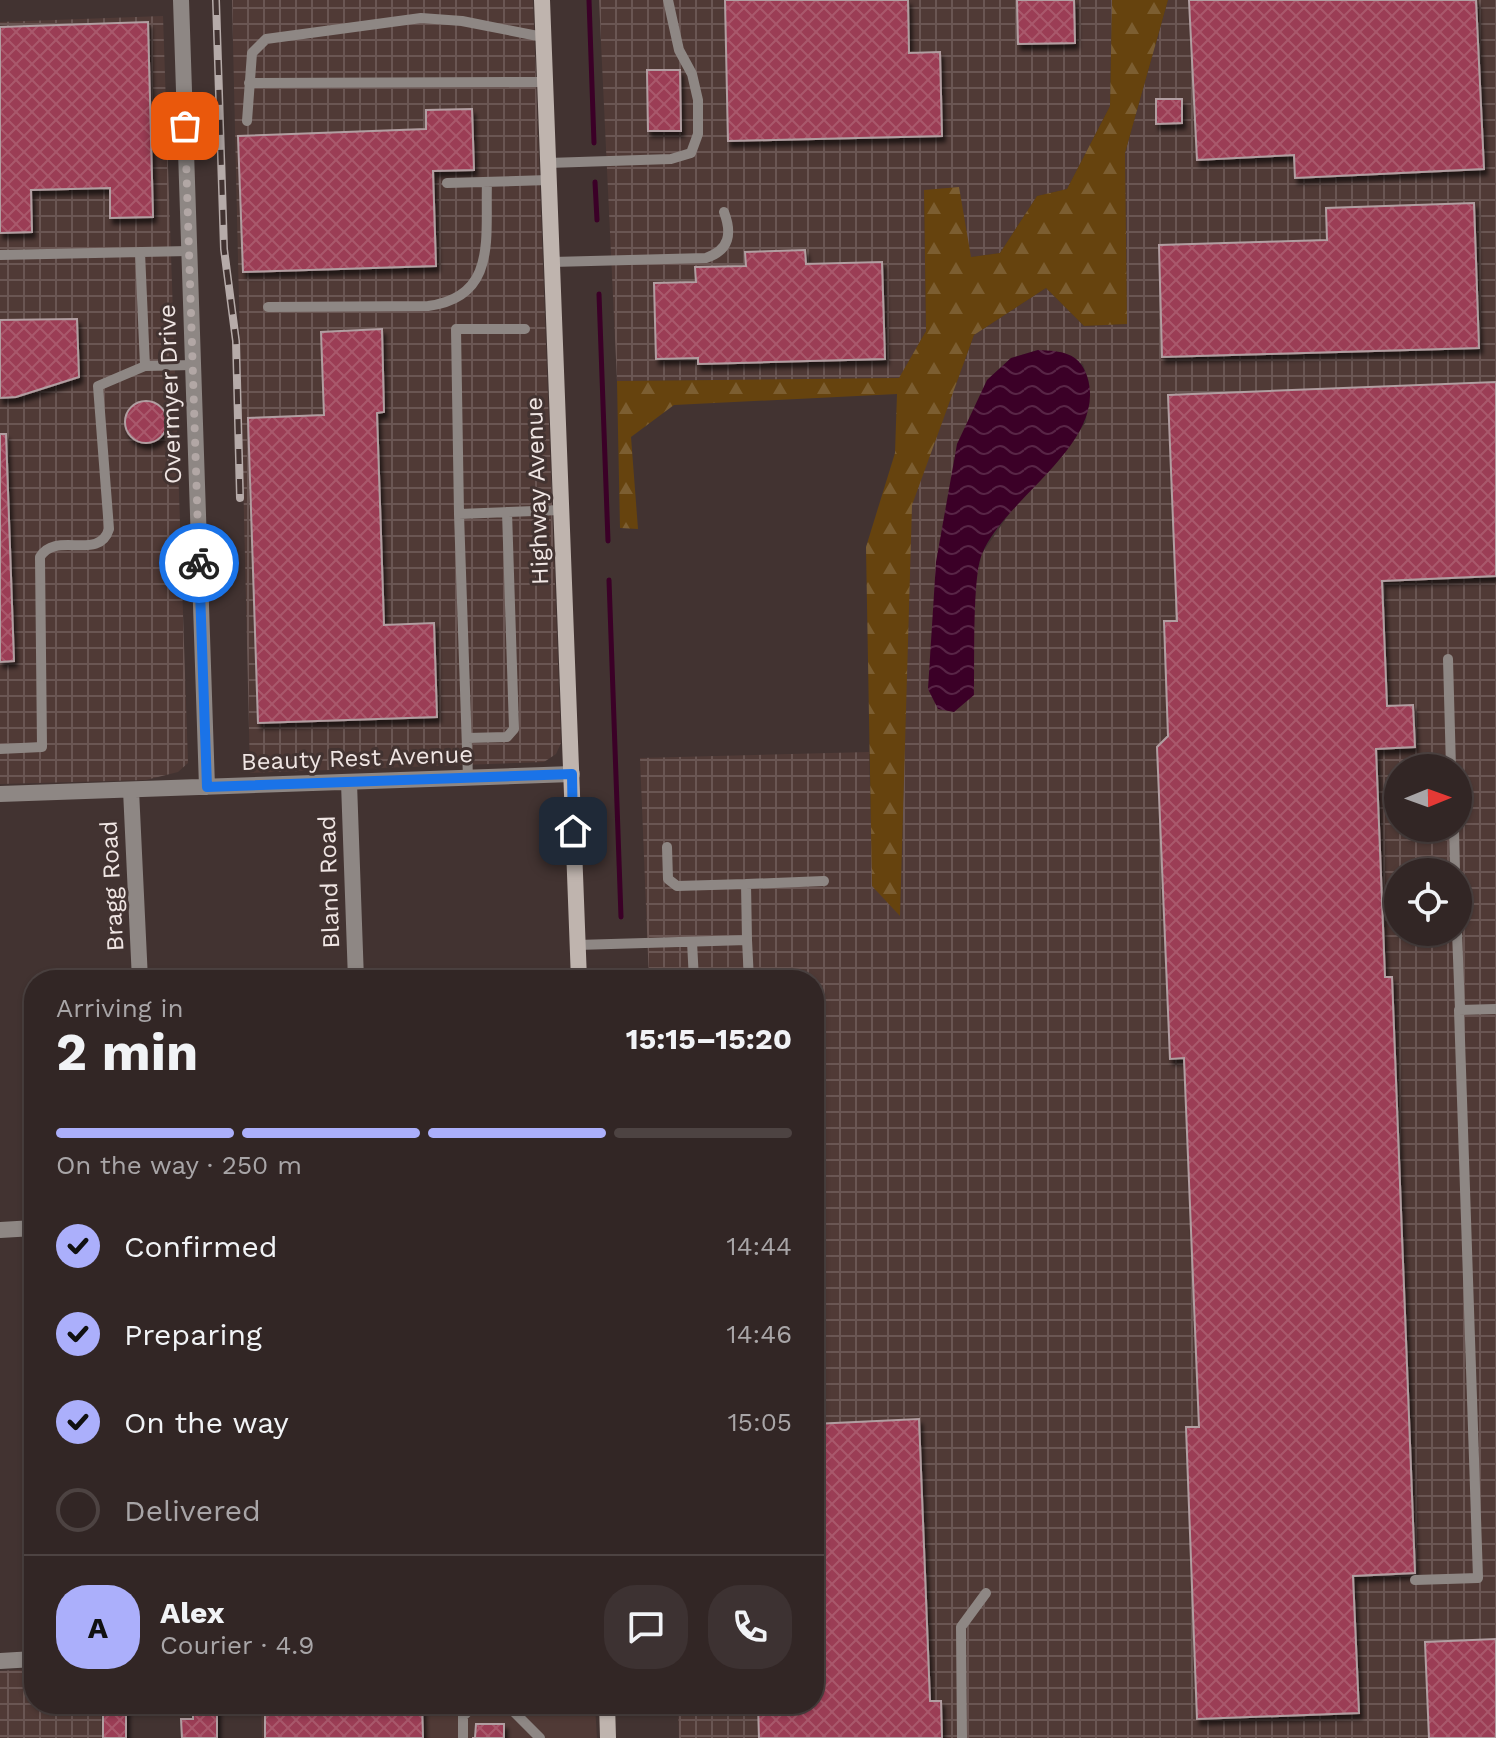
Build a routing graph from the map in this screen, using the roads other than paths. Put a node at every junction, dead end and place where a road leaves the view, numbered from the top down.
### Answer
1 (181, 0) edge
2 (542, 0) edge
3 (668, 0) edge
4 (543, 37) junction
5 (545, 82) junction
6 (249, 83) junction
7 (247, 121) dead end
8 (549, 171) junction
9 (487, 182) junction
10 (447, 183) dead end
11 (724, 212) dead end
12 (189, 251) junction
13 (140, 252) junction
14 (0, 255) edge
15 (552, 262) junction
16 (268, 307) dead end
17 (525, 329) dead end
18 (193, 365) junction
19 (145, 366) junction
20 (561, 510) junction
21 (507, 512) junction
22 (459, 514) junction
23 (1448, 659) dead end
24 (467, 738) junction
25 (0, 749) edge
26 (1451, 754) edge
27 (572, 774) junction
28 (468, 778) junction
29 (349, 783) junction
30 (207, 787) junction
31 (131, 790) junction
32 (0, 794) edge
33 (667, 847) dead end
34 (824, 881) dead end
35 (746, 884) junction
36 (747, 940) junction
37 (692, 942) junction
38 (577, 945) junction
39 (1458, 946) edge
40 (140, 970) edge
41 (356, 970) edge
42 (578, 970) edge
43 (693, 970) edge
44 (748, 970) edge
45 (1496, 1009) edge
46 (1460, 1010) junction
47 (24, 1229) edge
48 (0, 1230) edge
49 (1415, 1580) dead end
50 (986, 1593) dead end
51 (24, 1660) edge
52 (0, 1661) edge
53 (465, 1714) edge
54 (516, 1714) edge
55 (607, 1714) edge
56 (463, 1738) edge
57 (540, 1738) edge
58 (608, 1738) edge
59 (962, 1738) edge

1 - 12 street, Overmyer Drive
2 - 4 street, Highway Avenue
3 - 8 lane
4 - 5 street, Highway Avenue
4 - 6 lane
5 - 6 lane
5 - 8 street, Highway Avenue
6 - 7 lane
8 - 9 lane
8 - 15 street, Highway Avenue
9 - 10 lane
9 - 16 lane
11 - 15 lane
12 - 13 lane
12 - 18 street, Overmyer Drive
13 - 14 lane
13 - 19 lane
15 - 20 street, Highway Avenue
17 - 22 lane
18 - 19 lane
18 - 30 street, Overmyer Drive
19 - 25 lane
20 - 21 lane
20 - 27 street, Highway Avenue
21 - 22 lane
21 - 24 lane
22 - 24 lane
23 - 26 lane
24 - 28 lane
27 - 28 street, Beauty Rest Avenue
27 - 38 street, Highway Avenue
28 - 29 street, Beauty Rest Avenue
29 - 30 street, Beauty Rest Avenue
29 - 41 street, Bland Road
30 - 31 street, Beauty Rest Avenue
31 - 32 street, Beauty Rest Avenue
31 - 40 street, Bragg Road
33 - 35 lane
34 - 35 lane
35 - 36 lane
36 - 37 lane
36 - 44 lane
37 - 38 lane
37 - 43 lane
38 - 42 street, Highway Avenue
39 - 46 lane
45 - 46 lane
46 - 49 lane
47 - 48 street
50 - 59 lane
51 - 52 street
53 - 56 lane
54 - 57 lane
55 - 58 street

